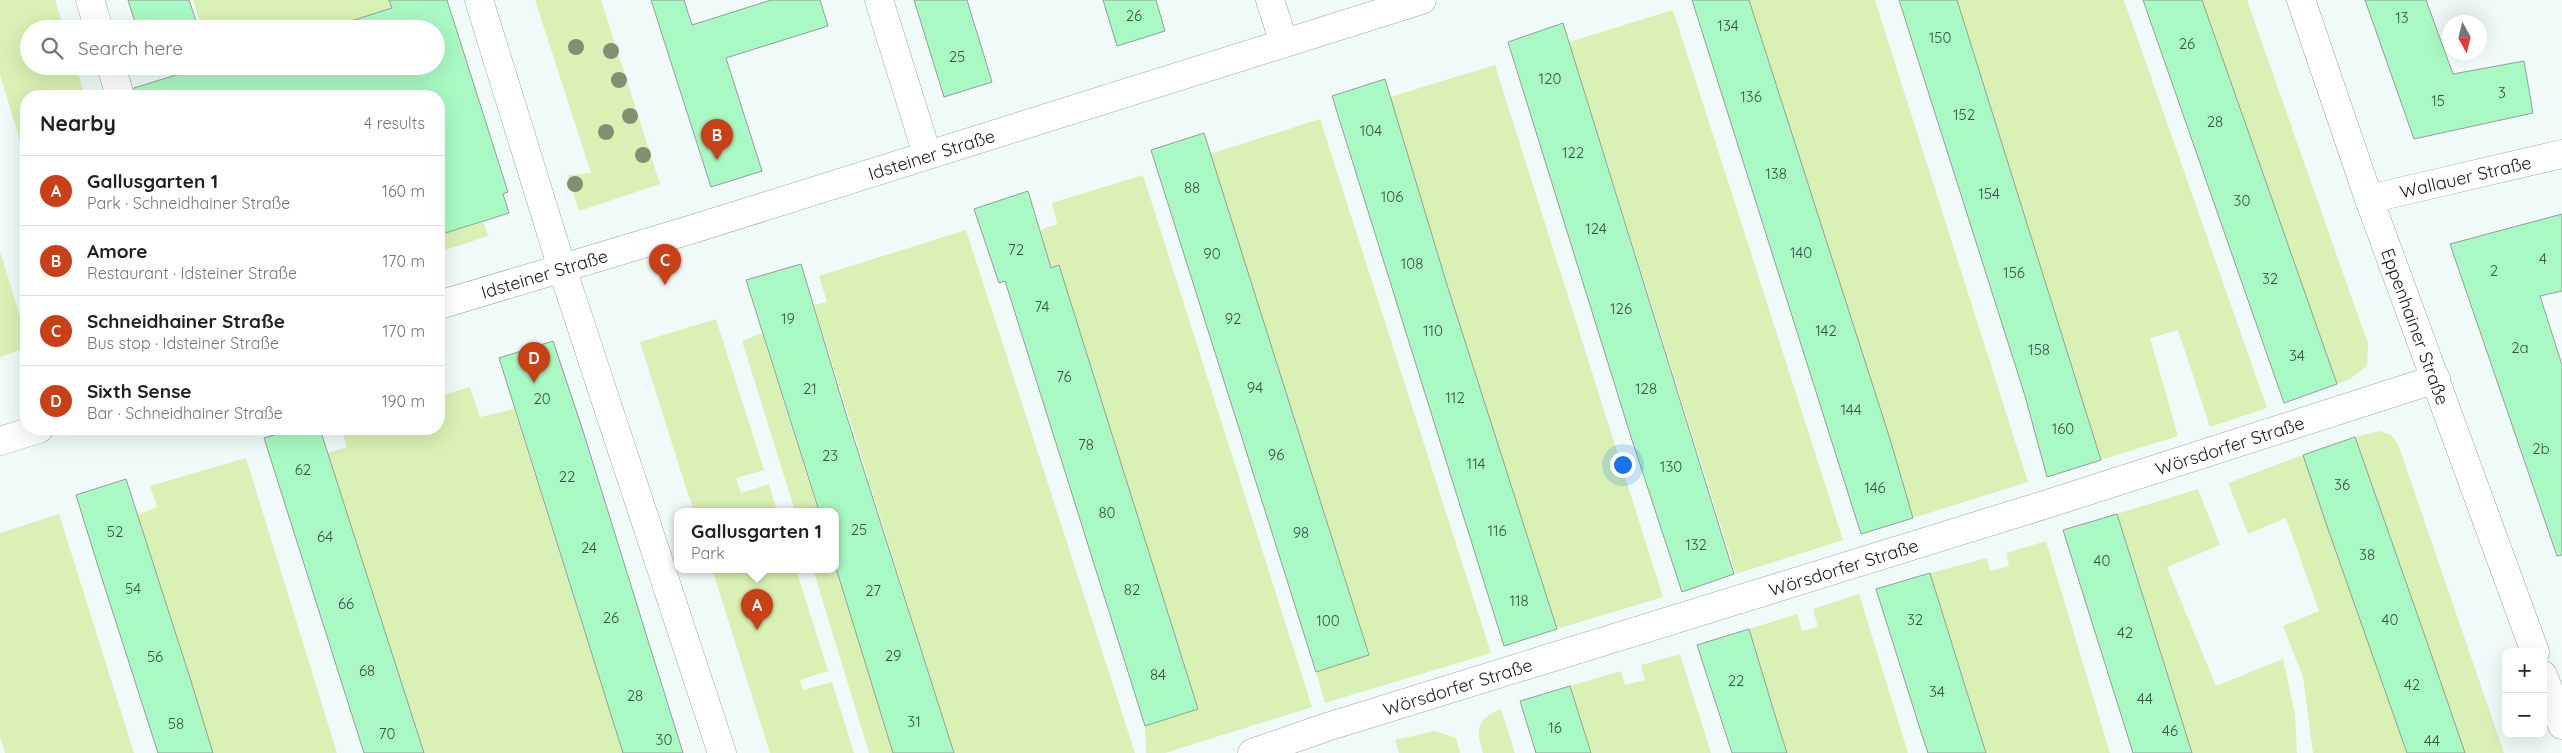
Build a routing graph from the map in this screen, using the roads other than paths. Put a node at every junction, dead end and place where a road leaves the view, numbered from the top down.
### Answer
1 (90, 0) edge
2 (479, 0) edge
3 (879, 0) edge
4 (1270, 0) edge
5 (1422, 0) edge
6 (2301, 0) edge
7 (96, 20) edge
8 (1284, 43) junction
9 (114, 75) edge
10 (118, 90) edge
11 (927, 154) junction
12 (2562, 154) edge
13 (2369, 198) junction
14 (562, 268) junction
15 (445, 304) edge
16 (2436, 379) junction
17 (20, 435) edge
18 (0, 441) edge
19 (2534, 648) edge
20 (2552, 689) edge
21 (2562, 725) edge
22 (722, 753) edge
23 (1252, 753) edge

1 - 7 street
2 - 14 street
3 - 11 street
4 - 8 street
5 - 8 street, Idsteiner Straße
6 - 13 street, Eppenhainer Straße
8 - 11 street, Idsteiner Straße
9 - 10 street
11 - 14 street, Idsteiner Straße
12 - 13 street, Wallauer Straße
13 - 16 street, Eppenhainer Straße
14 - 15 street, Idsteiner Straße
14 - 22 street
16 - 19 street, Eppenhainer Straße
16 - 23 street, Wörsdorfer Straße
17 - 18 street
20 - 21 street

